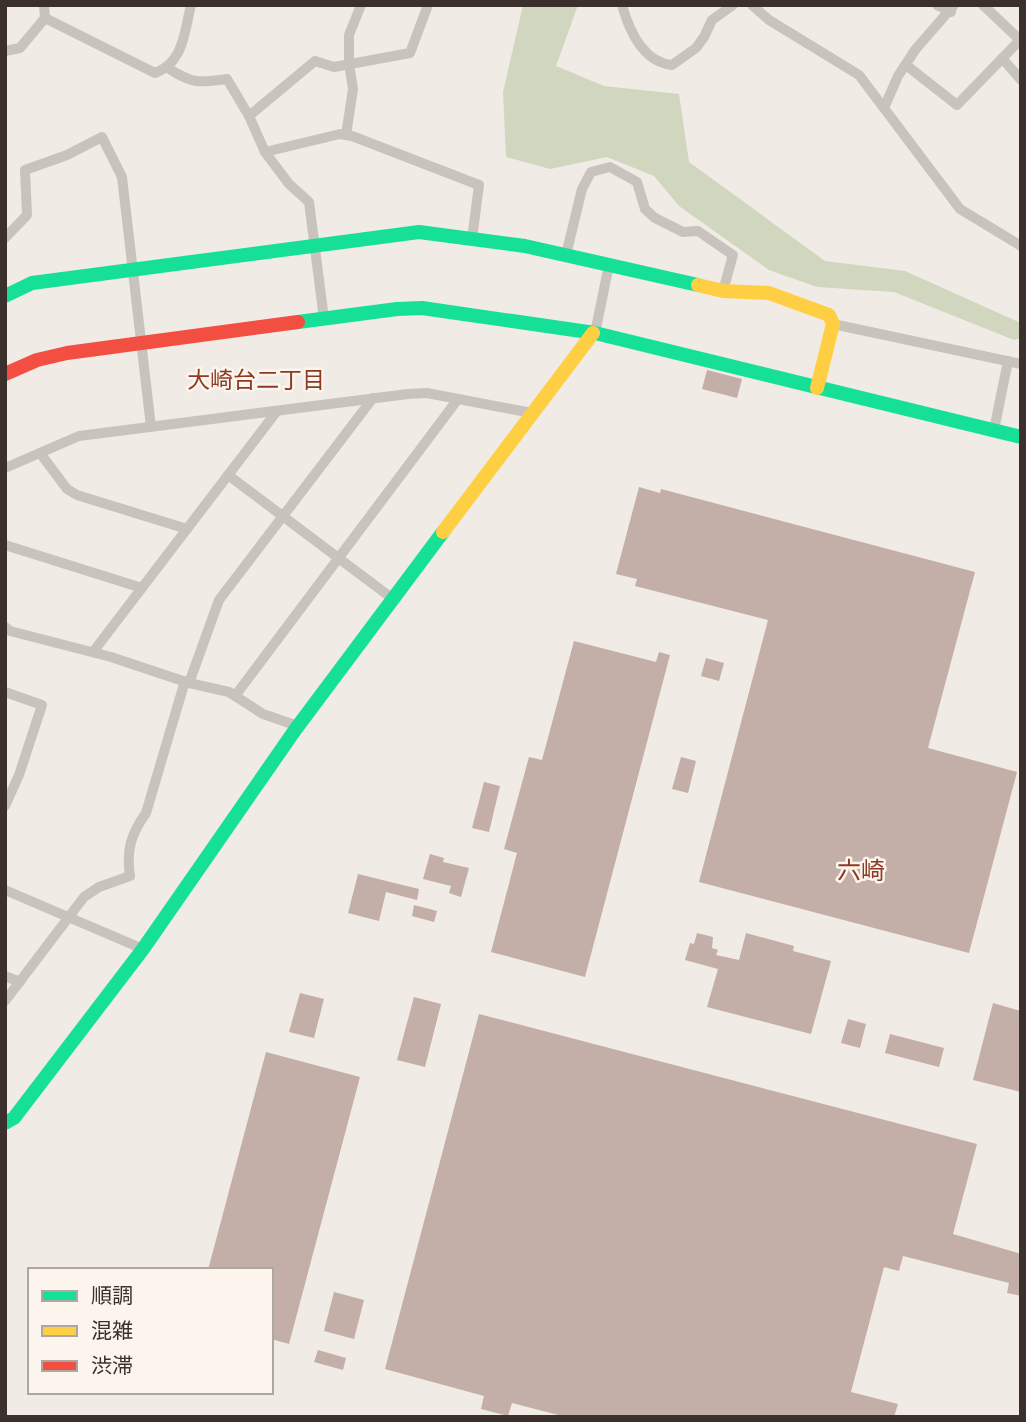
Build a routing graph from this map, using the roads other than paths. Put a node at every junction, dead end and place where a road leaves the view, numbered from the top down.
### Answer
1 (44, 5) edge
2 (191, 5) edge
3 (361, 5) edge
4 (428, 5) edge
5 (622, 5) edge
6 (733, 5) edge
7 (752, 5) edge
8 (937, 5) edge
9 (983, 5) edge
10 (952, 8) edge
11 (45, 18) junction
12 (5, 51) edge
13 (1002, 58) junction
14 (349, 64) junction
15 (906, 65) junction
16 (168, 68) junction
17 (1021, 80) edge
18 (884, 108) junction
19 (249, 116) junction
20 (346, 135) junction
21 (265, 152) junction
22 (5, 238) edge
23 (472, 239) junction
24 (314, 246) junction
25 (1021, 246) edge
26 (566, 255) junction
27 (609, 265) junction
28 (133, 270) junction
29 (723, 290) junction
30 (5, 296) edge
31 (324, 319) junction
32 (833, 324) junction
33 (594, 333) junction
34 (141, 343) junction
35 (1008, 361) junction
36 (1021, 364) edge
37 (6, 372) edge
38 (817, 388) junction
39 (373, 398) junction
40 (458, 399) junction
41 (277, 411) junction
42 (532, 413) junction
43 (150, 427) junction
44 (994, 430) junction
45 (1021, 436) edge
46 (40, 453) junction
47 (5, 467) edge
48 (228, 475) junction
49 (283, 516) junction
50 (187, 530) junction
51 (5, 545) edge
52 (338, 558) junction
53 (142, 588) junction
54 (393, 599) junction
55 (5, 627) edge
56 (93, 652) junction
57 (187, 682) junction
58 (5, 692) edge
59 (235, 696) junction
60 (298, 726) junction
61 (5, 805) edge
62 (5, 890) edge
63 (69, 917) junction
64 (143, 949) junction
65 (5, 976) edge
66 (20, 982) junction
67 (5, 1001) edge
68 (5, 1123) edge

1 - 11 street
2 - 16 street
3 - 14 street
4 - 14 street
5 - 6 street
7 - 18 street
8 - 10 street
9 - 13 street
10 - 15 street
11 - 12 street
11 - 16 street
13 - 15 street
13 - 17 street
14 - 19 street
14 - 20 street
15 - 18 street
16 - 19 street
18 - 25 street
19 - 21 street
20 - 21 street
20 - 23 street
21 - 24 street
22 - 28 street
23 - 24 street
23 - 26 street
24 - 28 street
24 - 31 street
26 - 27 street
26 - 29 street
27 - 29 street
27 - 33 street
28 - 30 street
28 - 34 street
29 - 32 street
31 - 33 street
31 - 34 street
32 - 35 street
32 - 38 street
33 - 38 street
33 - 42 street
34 - 37 street
34 - 43 street
35 - 36 street
35 - 44 street
38 - 44 street
39 - 40 street
39 - 41 street
39 - 49 street
40 - 42 street
40 - 52 street
41 - 43 street
41 - 48 street
42 - 54 street
43 - 46 street
44 - 45 street
46 - 47 street
46 - 50 street
48 - 49 street
48 - 50 street
49 - 52 street
49 - 57 street
50 - 53 street
51 - 53 street
52 - 54 street
52 - 59 street
53 - 56 street
54 - 60 street
55 - 56 street
56 - 57 street
57 - 59 street
57 - 63 street
58 - 61 street
59 - 60 street
60 - 64 street
62 - 63 street
63 - 64 street
63 - 66 street
64 - 68 street
65 - 66 street
66 - 67 street

